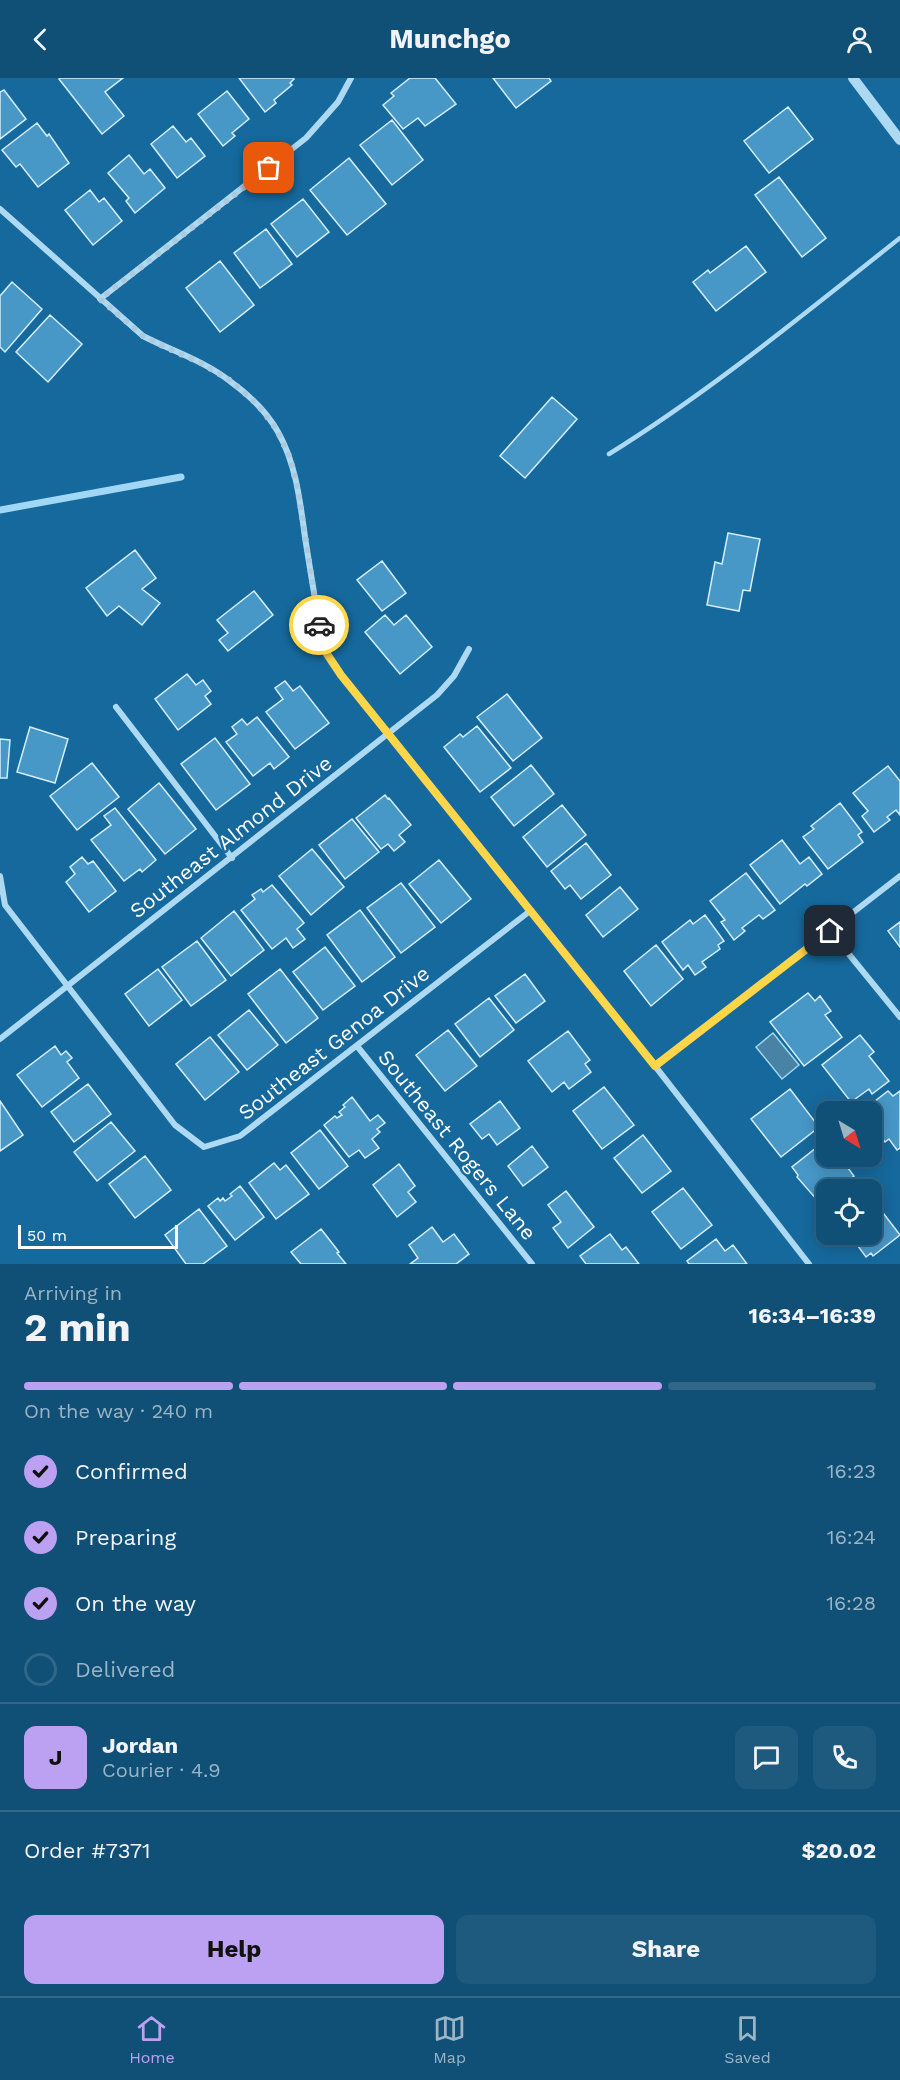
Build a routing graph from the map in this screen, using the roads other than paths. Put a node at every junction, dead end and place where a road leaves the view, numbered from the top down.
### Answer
1 (351, 78) edge
2 (853, 78) edge
3 (900, 140) edge
4 (0, 209) edge
5 (900, 238) edge
6 (100, 299) junction
7 (609, 454) dead end
8 (469, 649) dead end
9 (116, 707) dead end
10 (388, 734) junction
11 (232, 858) junction
12 (0, 876) edge
13 (900, 876) edge
14 (530, 911) junction
15 (830, 931) junction
16 (68, 988) junction
17 (900, 1017) edge
18 (0, 1039) edge
19 (357, 1046) junction
20 (655, 1066) junction
21 (532, 1264) edge
22 (810, 1264) edge

1 - 6 street
2 - 3 street
4 - 6 street
5 - 7 lane
6 - 10 street
8 - 10 street, Southeast Almond Drive
9 - 11 street
10 - 11 street, Southeast Almond Drive
10 - 14 street
11 - 16 street, Southeast Almond Drive
12 - 16 street
13 - 15 street
14 - 19 street, Southeast Genoa Drive
14 - 20 street
15 - 17 street
15 - 20 street
16 - 18 street, Southeast Almond Drive
16 - 19 street, Southeast Genoa Drive
19 - 21 street, Southeast Rogers Lane
20 - 22 street

